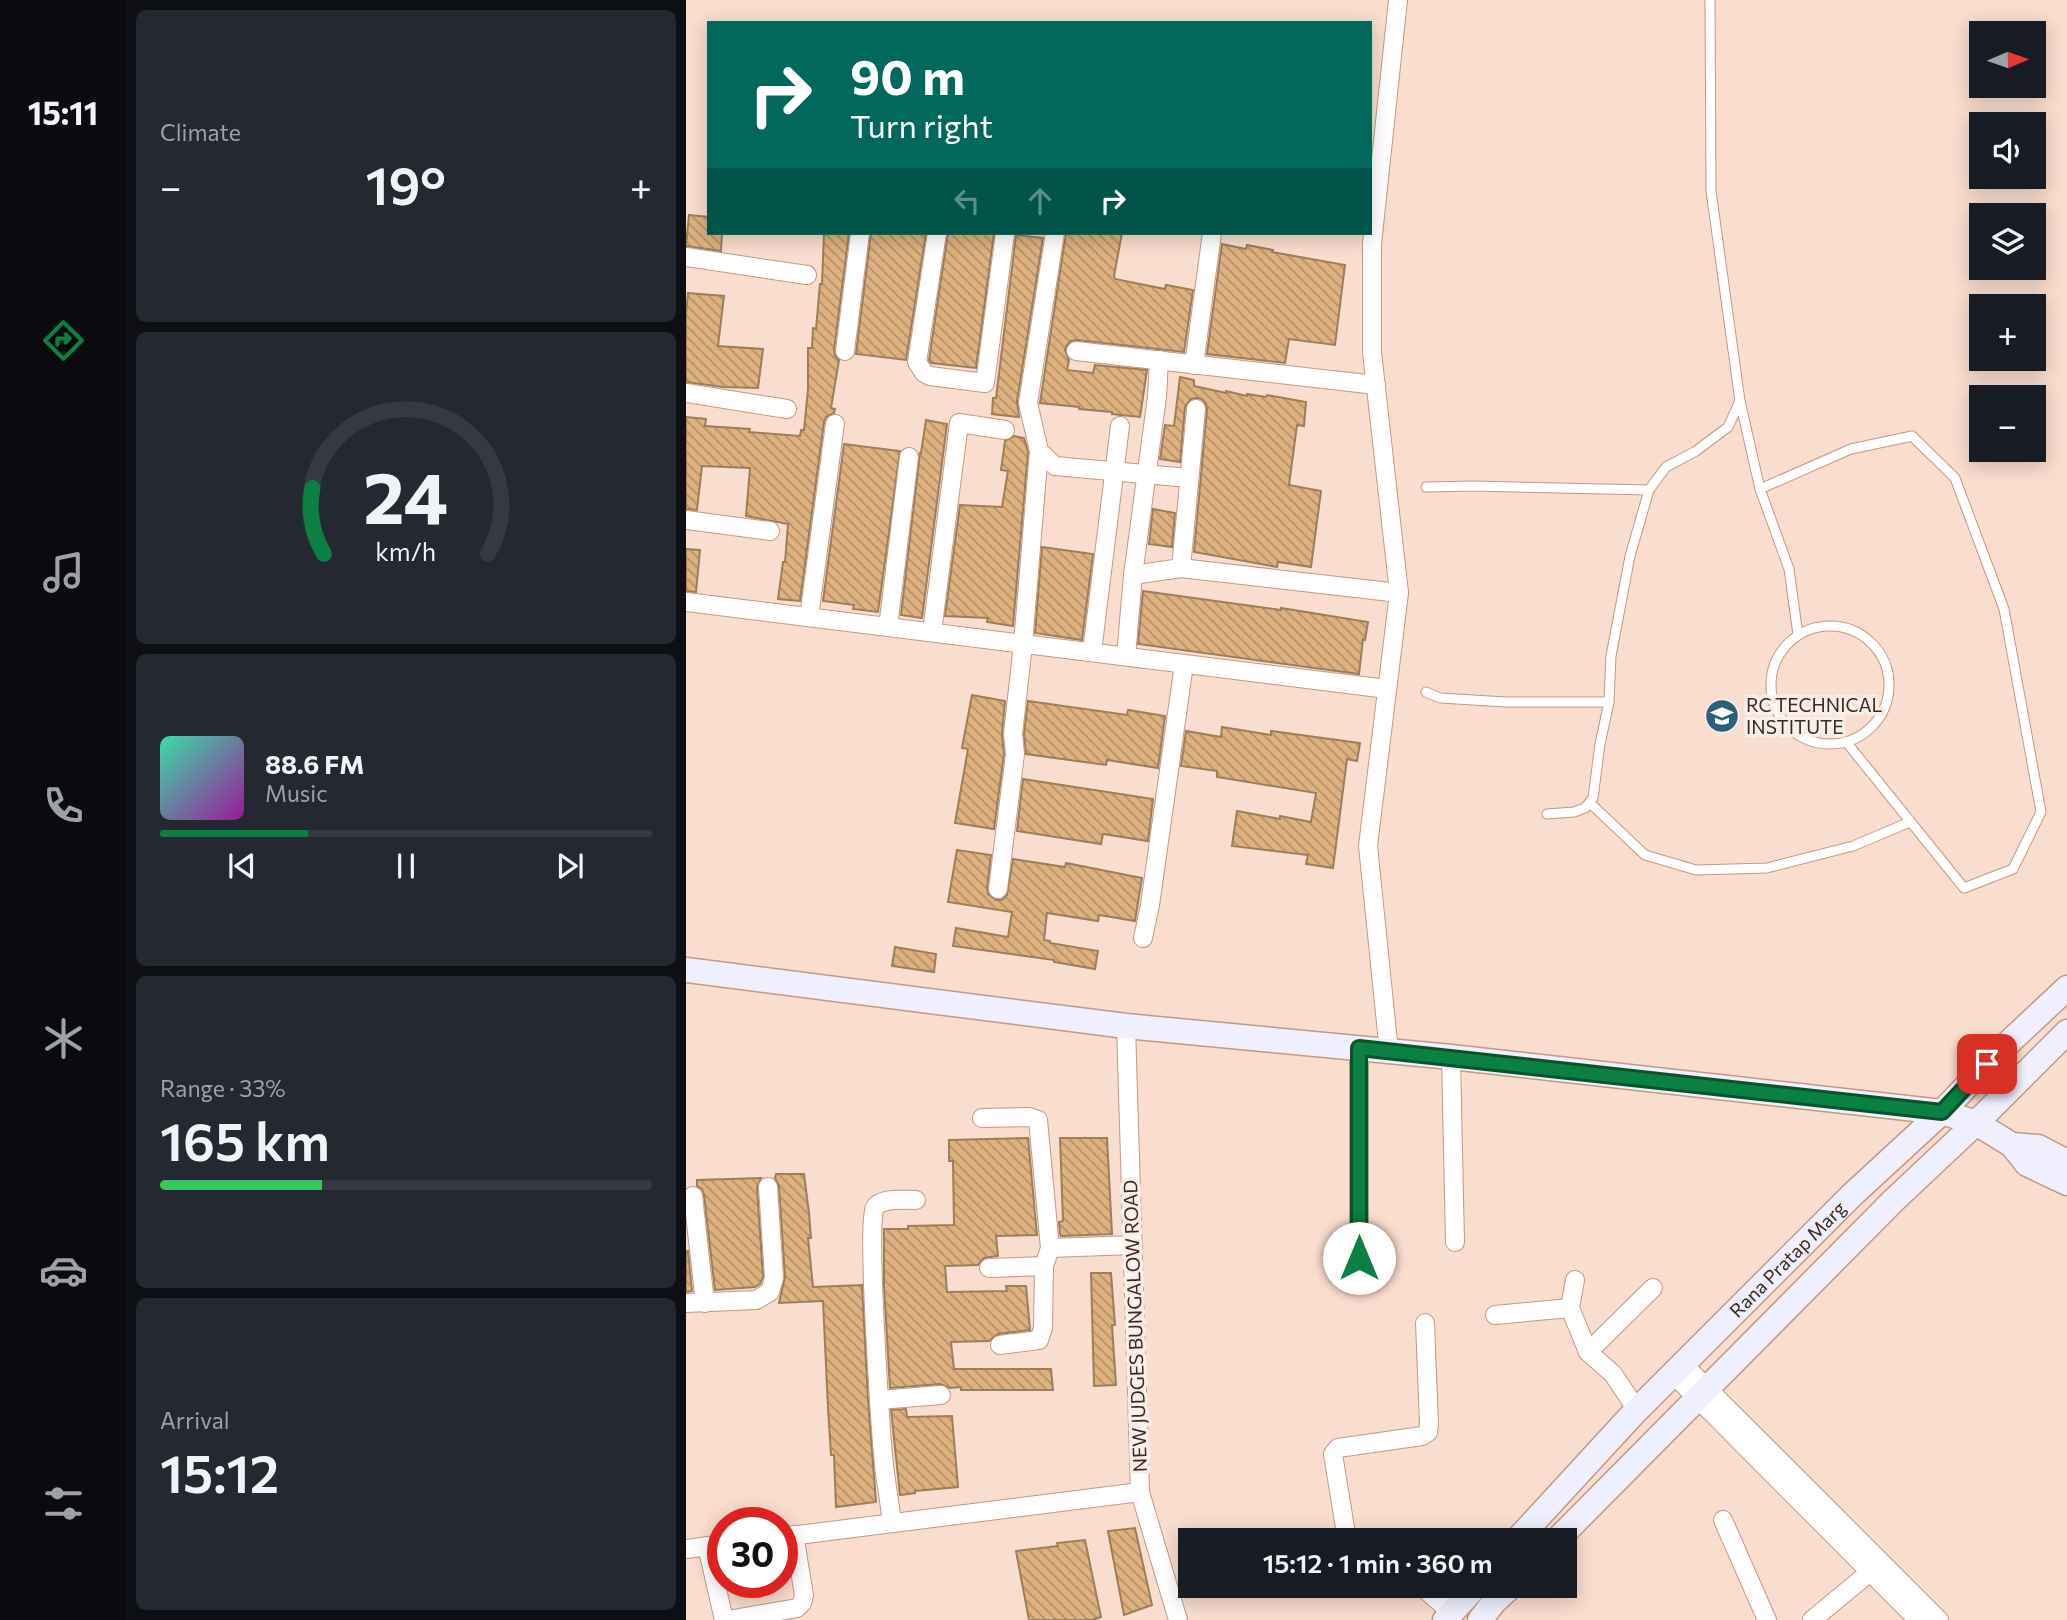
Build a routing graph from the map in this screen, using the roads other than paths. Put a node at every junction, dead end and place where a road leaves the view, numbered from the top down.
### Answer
1 (1398, 0) edge
2 (1710, 0) edge
3 (1377, 132) edge
4 (1373, 223) edge
5 (860, 235) edge
6 (937, 235) edge
7 (1005, 235) edge
8 (1055, 235) edge
9 (1212, 235) edge
10 (686, 257) edge
11 (807, 275) dead end
12 (845, 351) dead end
13 (1076, 351) dead end
14 (1159, 360) junction
15 (1194, 365) junction
16 (1376, 386) junction
17 (686, 393) edge
18 (1740, 401) junction
19 (787, 409) dead end
20 (1196, 409) dead end
21 (835, 424) dead end
22 (1120, 426) dead end
23 (1004, 429) dead end
24 (1040, 451) junction
25 (909, 457) dead end
26 (1114, 471) junction
27 (1147, 474) junction
28 (1189, 478) junction
29 (1426, 487) dead end
30 (1760, 489) junction
31 (1649, 490) junction
32 (686, 520) edge
33 (770, 531) dead end
34 (1181, 568) junction
35 (1133, 575) junction
36 (1399, 593) junction
37 (686, 602) edge
38 (809, 617) junction
39 (888, 627) junction
40 (932, 632) junction
41 (1798, 635) junction
42 (1023, 644) junction
43 (1092, 652) junction
44 (1126, 656) junction
45 (1184, 664) junction
46 (1387, 689) junction
47 (1426, 692) dead end
48 (1609, 702) junction
49 (1847, 743) junction
50 (1590, 803) junction
51 (1547, 814) dead end
52 (1910, 822) junction
53 (998, 889) dead end
54 (1143, 938) dead end
55 (686, 970) edge
56 (2067, 988) edge
57 (1126, 1026) junction
58 (2067, 1032) edge
59 (1359, 1048) junction
60 (1389, 1052) junction
61 (1451, 1057) junction
62 (1942, 1112) junction
63 (982, 1118) dead end
64 (1976, 1123) junction
65 (2012, 1145) junction
66 (2067, 1162) edge
67 (2067, 1183) edge
68 (768, 1187) dead end
69 (693, 1196) dead end
70 (916, 1200) dead end
71 (1455, 1242) dead end
72 (1133, 1245) junction
73 (1050, 1248) junction
74 (1359, 1258) dead end
75 (1044, 1266) junction
76 (989, 1268) dead end
77 (1575, 1280) dead end
78 (1653, 1288) dead end
79 (686, 1303) edge
80 (705, 1303) junction
81 (1570, 1308) junction
82 (1495, 1315) dead end
83 (1425, 1323) dead end
84 (1000, 1345) dead end
85 (1588, 1352) junction
86 (1678, 1369) junction
87 (1703, 1393) junction
88 (941, 1395) dead end
89 (879, 1400) junction
90 (1637, 1410) junction
91 (1140, 1492) junction
92 (1723, 1520) dead end
93 (892, 1523) junction
94 (1345, 1528) edge
95 (1528, 1528) edge
96 (1569, 1528) edge
97 (798, 1535) edge
98 (707, 1546) edge
99 (686, 1549) edge
100 (1870, 1572) junction
101 (798, 1573) edge
102 (723, 1598) edge
103 (1432, 1598) edge
104 (1465, 1598) edge
105 (1498, 1598) edge
106 (1448, 1616) edge
107 (726, 1620) edge
108 (1178, 1620) edge
109 (1480, 1620) edge
110 (1767, 1620) edge
111 (1812, 1620) edge
112 (1917, 1620) edge
113 (1938, 1620) edge

1 - 3 street
2 - 18 lane
3 - 4 street
4 - 16 street
5 - 12 street
6 - 7 street
8 - 24 street
9 - 15 street
10 - 11 street
13 - 14 street
14 - 15 street
14 - 27 street
15 - 16 street
16 - 36 street
17 - 19 street
18 - 30 lane
18 - 31 lane
20 - 28 street
21 - 38 street
22 - 26 street
23 - 40 street
24 - 26 street
24 - 42 street
25 - 39 street
26 - 27 street
26 - 43 street
27 - 28 street
27 - 35 street
28 - 34 street
29 - 31 lane
30 - 41 lane
30 - 52 lane
31 - 48 lane
32 - 33 street
34 - 35 street
34 - 36 street
35 - 44 street
36 - 46 street
37 - 38 street
38 - 39 street
39 - 40 street
40 - 42 street
41 - 49 lane
41 - 49 lane
42 - 43 street
42 - 53 street
43 - 44 street
44 - 45 street
45 - 46 street
45 - 54 street
46 - 60 street
47 - 48 lane
48 - 50 lane
49 - 52 lane
50 - 51 lane
50 - 52 lane
55 - 57 main road
56 - 62 main road, Rana Pratap Marg
57 - 59 main road
57 - 72 street, NEW JUDGES BUNGALOW ROAD
58 - 64 main road, Rana Pratap Marg
59 - 60 main road
59 - 74 street
60 - 61 main road
61 - 62 main road
61 - 71 street
62 - 64 main road
62 - 86 main road, Rana Pratap Marg
63 - 73 street
64 - 65 main road
64 - 87 main road, Rana Pratap Marg
65 - 66 main road
65 - 67 main road
68 - 80 street
69 - 80 street
70 - 89 street
72 - 73 street
72 - 91 street, NEW JUDGES BUNGALOW ROAD
73 - 75 street
75 - 76 street
75 - 84 street
77 - 81 street
78 - 85 street
79 - 80 street
81 - 82 street
81 - 85 street
83 - 94 street
85 - 90 street
86 - 87 street
86 - 90 main road, Rana Pratap Marg
87 - 96 main road, Rana Pratap Marg
87 - 100 street
87 - 113 street
88 - 89 street
89 - 93 street
90 - 95 main road, Rana Pratap Marg
91 - 93 street
91 - 108 street, NEW JUDGES BUNGALOW ROAD
92 - 110 street
93 - 97 street
98 - 99 street
100 - 111 street
100 - 112 street
101 - 107 street
102 - 107 street
103 - 106 street
104 - 106 main road
105 - 109 main road

